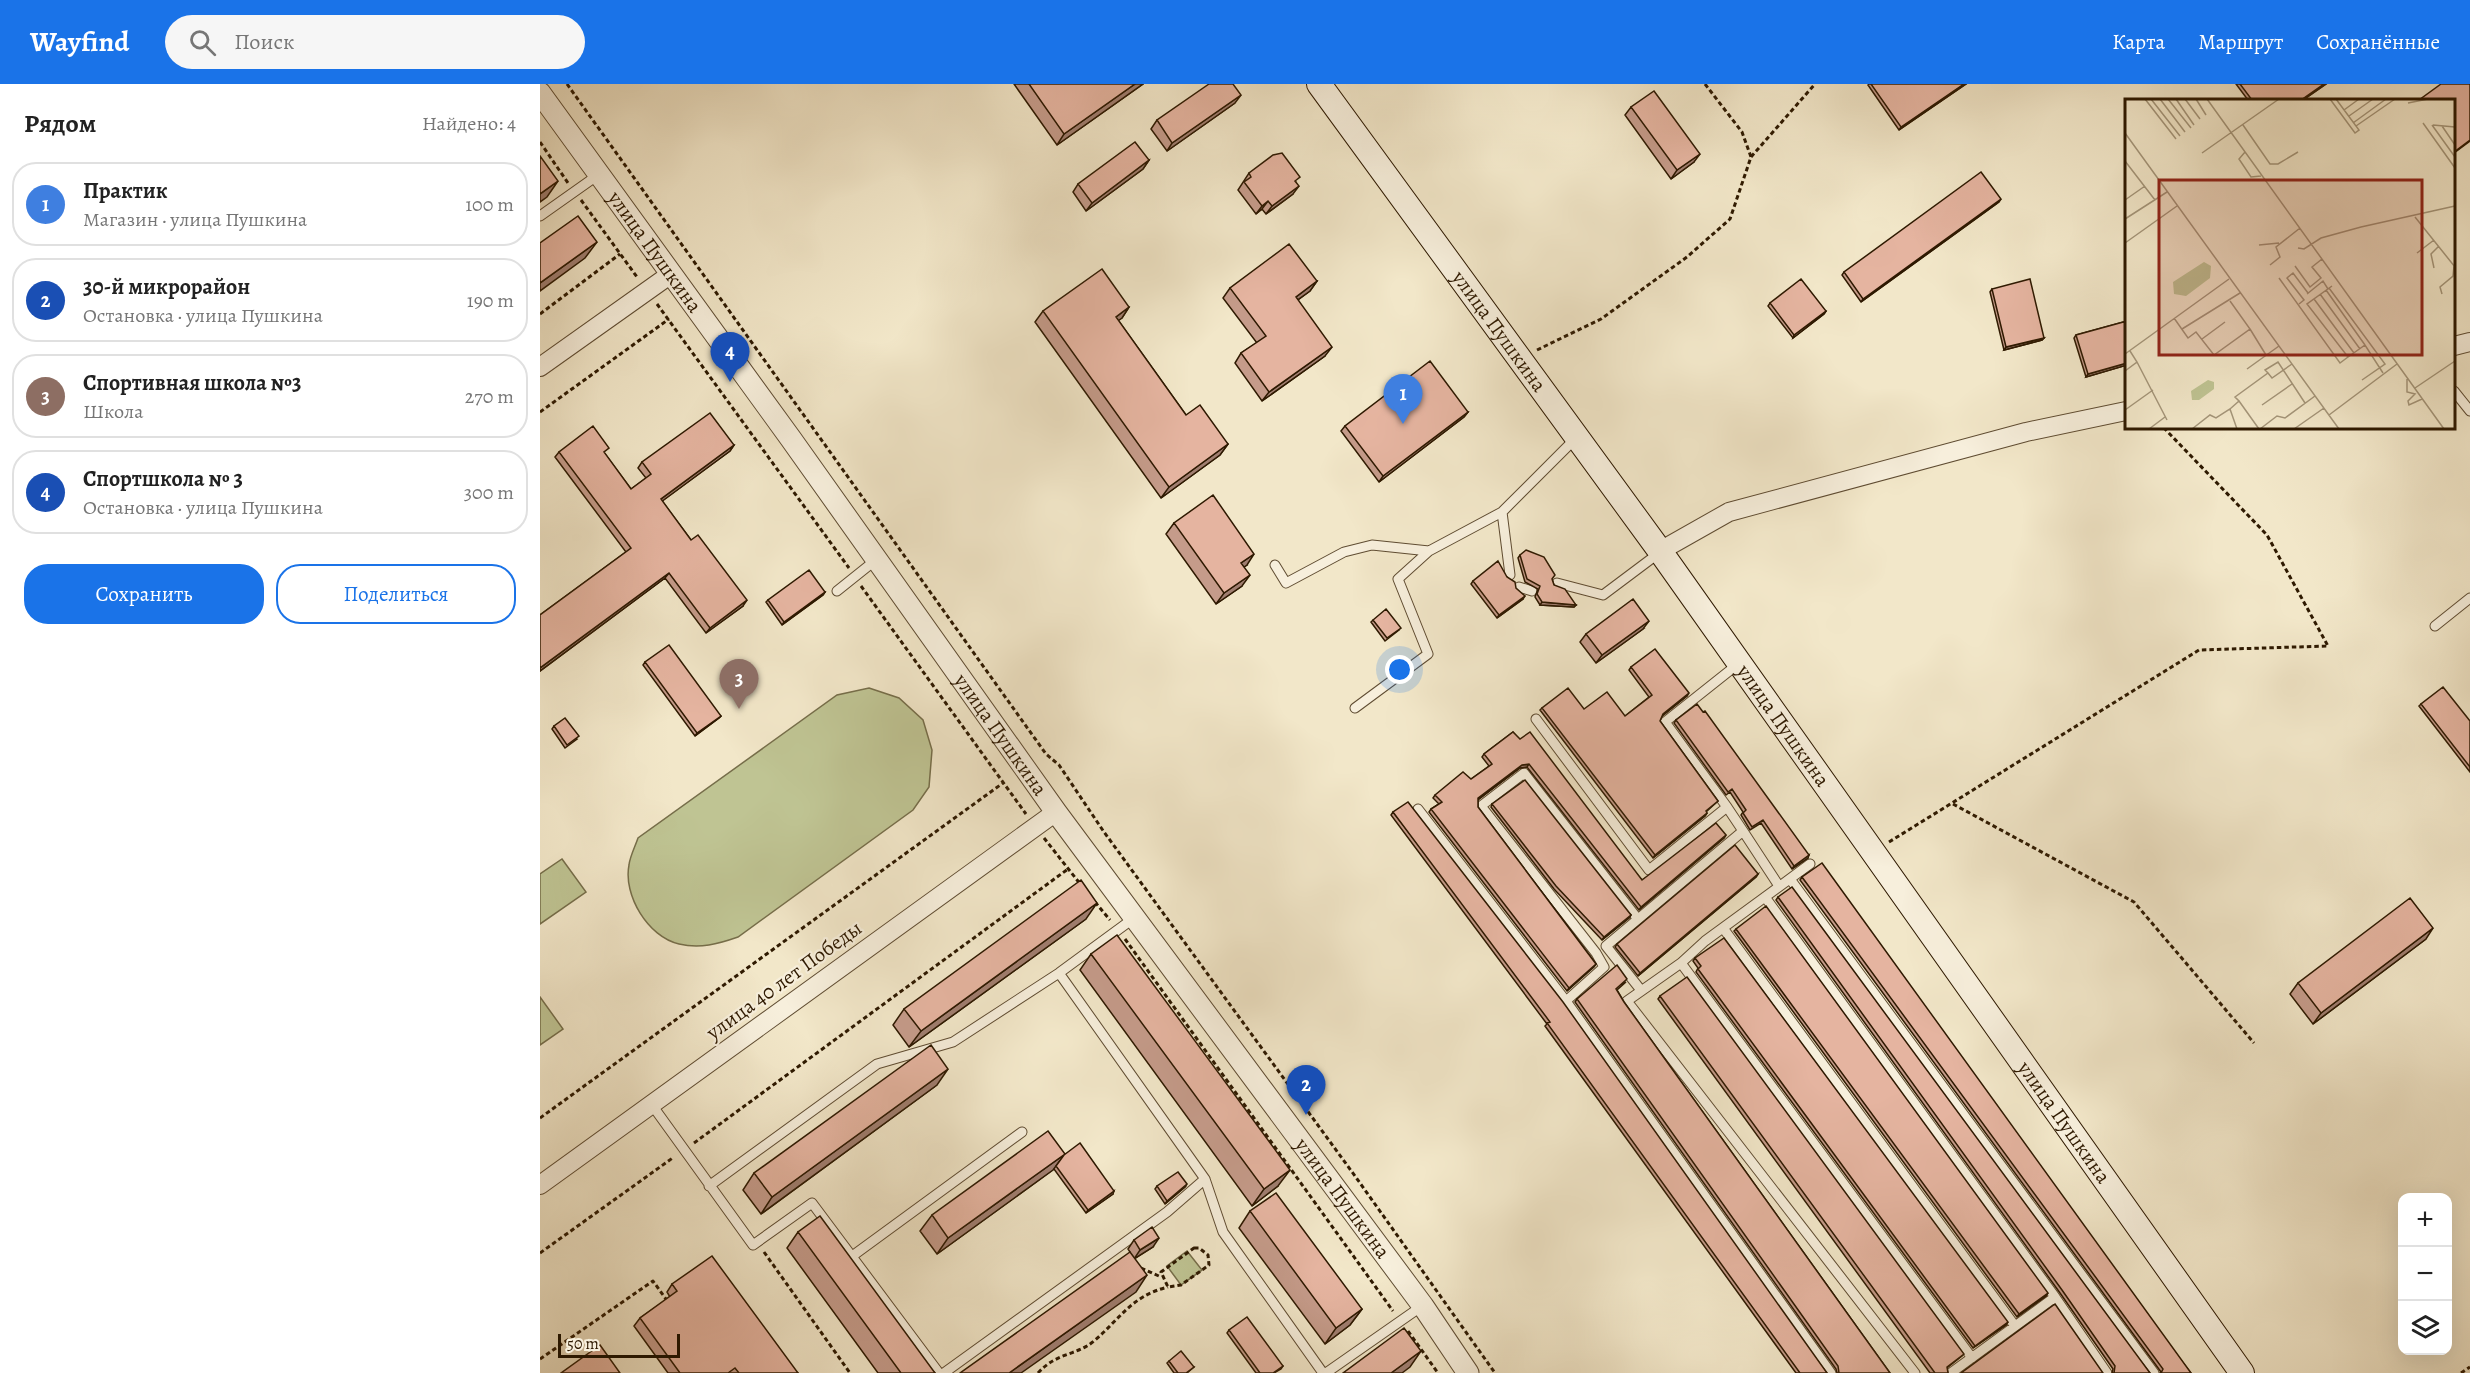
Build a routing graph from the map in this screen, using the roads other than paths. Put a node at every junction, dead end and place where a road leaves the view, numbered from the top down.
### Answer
1 (1319, 84) edge
2 (540, 93) edge
3 (598, 175) junction
4 (540, 216) edge
5 (671, 274) junction
6 (2470, 342) edge
7 (2455, 346) edge
8 (540, 367) edge
9 (2455, 391) edge
10 (2125, 411) edge
11 (2470, 411) edge
12 (1576, 438) junction
13 (1503, 512) junction
14 (1429, 551) junction
15 (1660, 551) junction
16 (877, 560) junction
17 (1275, 565) dead end
18 (1510, 575) dead end
19 (1557, 584) edge
20 (1519, 587) edge
21 (837, 591) dead end
22 (1532, 591) dead end
23 (2470, 598) edge
24 (2435, 626) dead end
25 (1738, 664) junction
26 (1355, 708) dead end
27 (1536, 719) dead end
28 (1727, 807) junction
29 (1418, 809) dead end
30 (1056, 812) junction
31 (1743, 831) junction
32 (1810, 864) dead end
33 (1790, 879) junction
34 (1779, 886) junction
35 (1765, 897) junction
36 (1637, 918) junction
37 (1126, 924) junction
38 (1723, 928) junction
39 (1606, 946) junction
40 (1596, 953) junction
41 (1681, 963) junction
42 (1059, 973) junction
43 (1640, 989) junction
44 (1566, 1001) junction
45 (652, 1105) junction
46 (1022, 1132) dead end
47 (1205, 1179) junction
48 (540, 1185) edge
49 (709, 1185) junction
50 (851, 1257) junction
51 (2055, 1297) junction
52 (1423, 1306) junction
53 (2015, 1326) junction
54 (1972, 1358) junction
55 (939, 1373) edge
56 (944, 1373) edge
57 (1324, 1373) edge
58 (1468, 1373) edge
59 (1831, 1373) edge
60 (1915, 1373) edge
61 (1951, 1373) edge
62 (2107, 1373) edge
63 (2154, 1373) edge
64 (2242, 1373) edge

1 - 12 main road, улица Пушкина
2 - 3 street, улица Пушкина
3 - 4 lane
3 - 5 street, улица Пушкина
5 - 8 street
5 - 16 street, улица Пушкина
6 - 7 street
9 - 11 lane
10 - 15 street
12 - 13 lane
12 - 15 main road, улица Пушкина
13 - 14 lane
13 - 18 lane
14 - 17 lane
14 - 26 lane
15 - 19 lane
15 - 25 main road, улица Пушкина
16 - 21 lane
16 - 30 street, улица Пушкина
20 - 22 lane
23 - 24 lane
25 - 28 lane
25 - 64 main road, улица Пушкина
27 - 28 lane
28 - 31 lane
29 - 44 lane
30 - 37 street, улица Пушкина
30 - 45 street, улица 40 лет Победы
31 - 34 lane
31 - 36 lane
32 - 33 lane
33 - 34 lane
33 - 63 lane
34 - 35 lane
35 - 38 lane
35 - 51 lane
36 - 39 lane
36 - 40 lane
37 - 42 lane
37 - 52 street, улица Пушкина
38 - 41 lane
38 - 53 lane
39 - 40 lane
39 - 43 lane
40 - 44 lane
41 - 43 lane
41 - 54 lane
42 - 47 lane
42 - 49 lane
43 - 60 lane
44 - 59 lane
45 - 48 street, улица 40 лет Победы
45 - 49 lane
46 - 50 lane
47 - 56 lane
47 - 57 lane
49 - 50 lane
50 - 55 lane
51 - 53 lane
51 - 62 lane
52 - 57 lane
52 - 58 street, улица Пушкина
53 - 54 lane
54 - 61 lane

